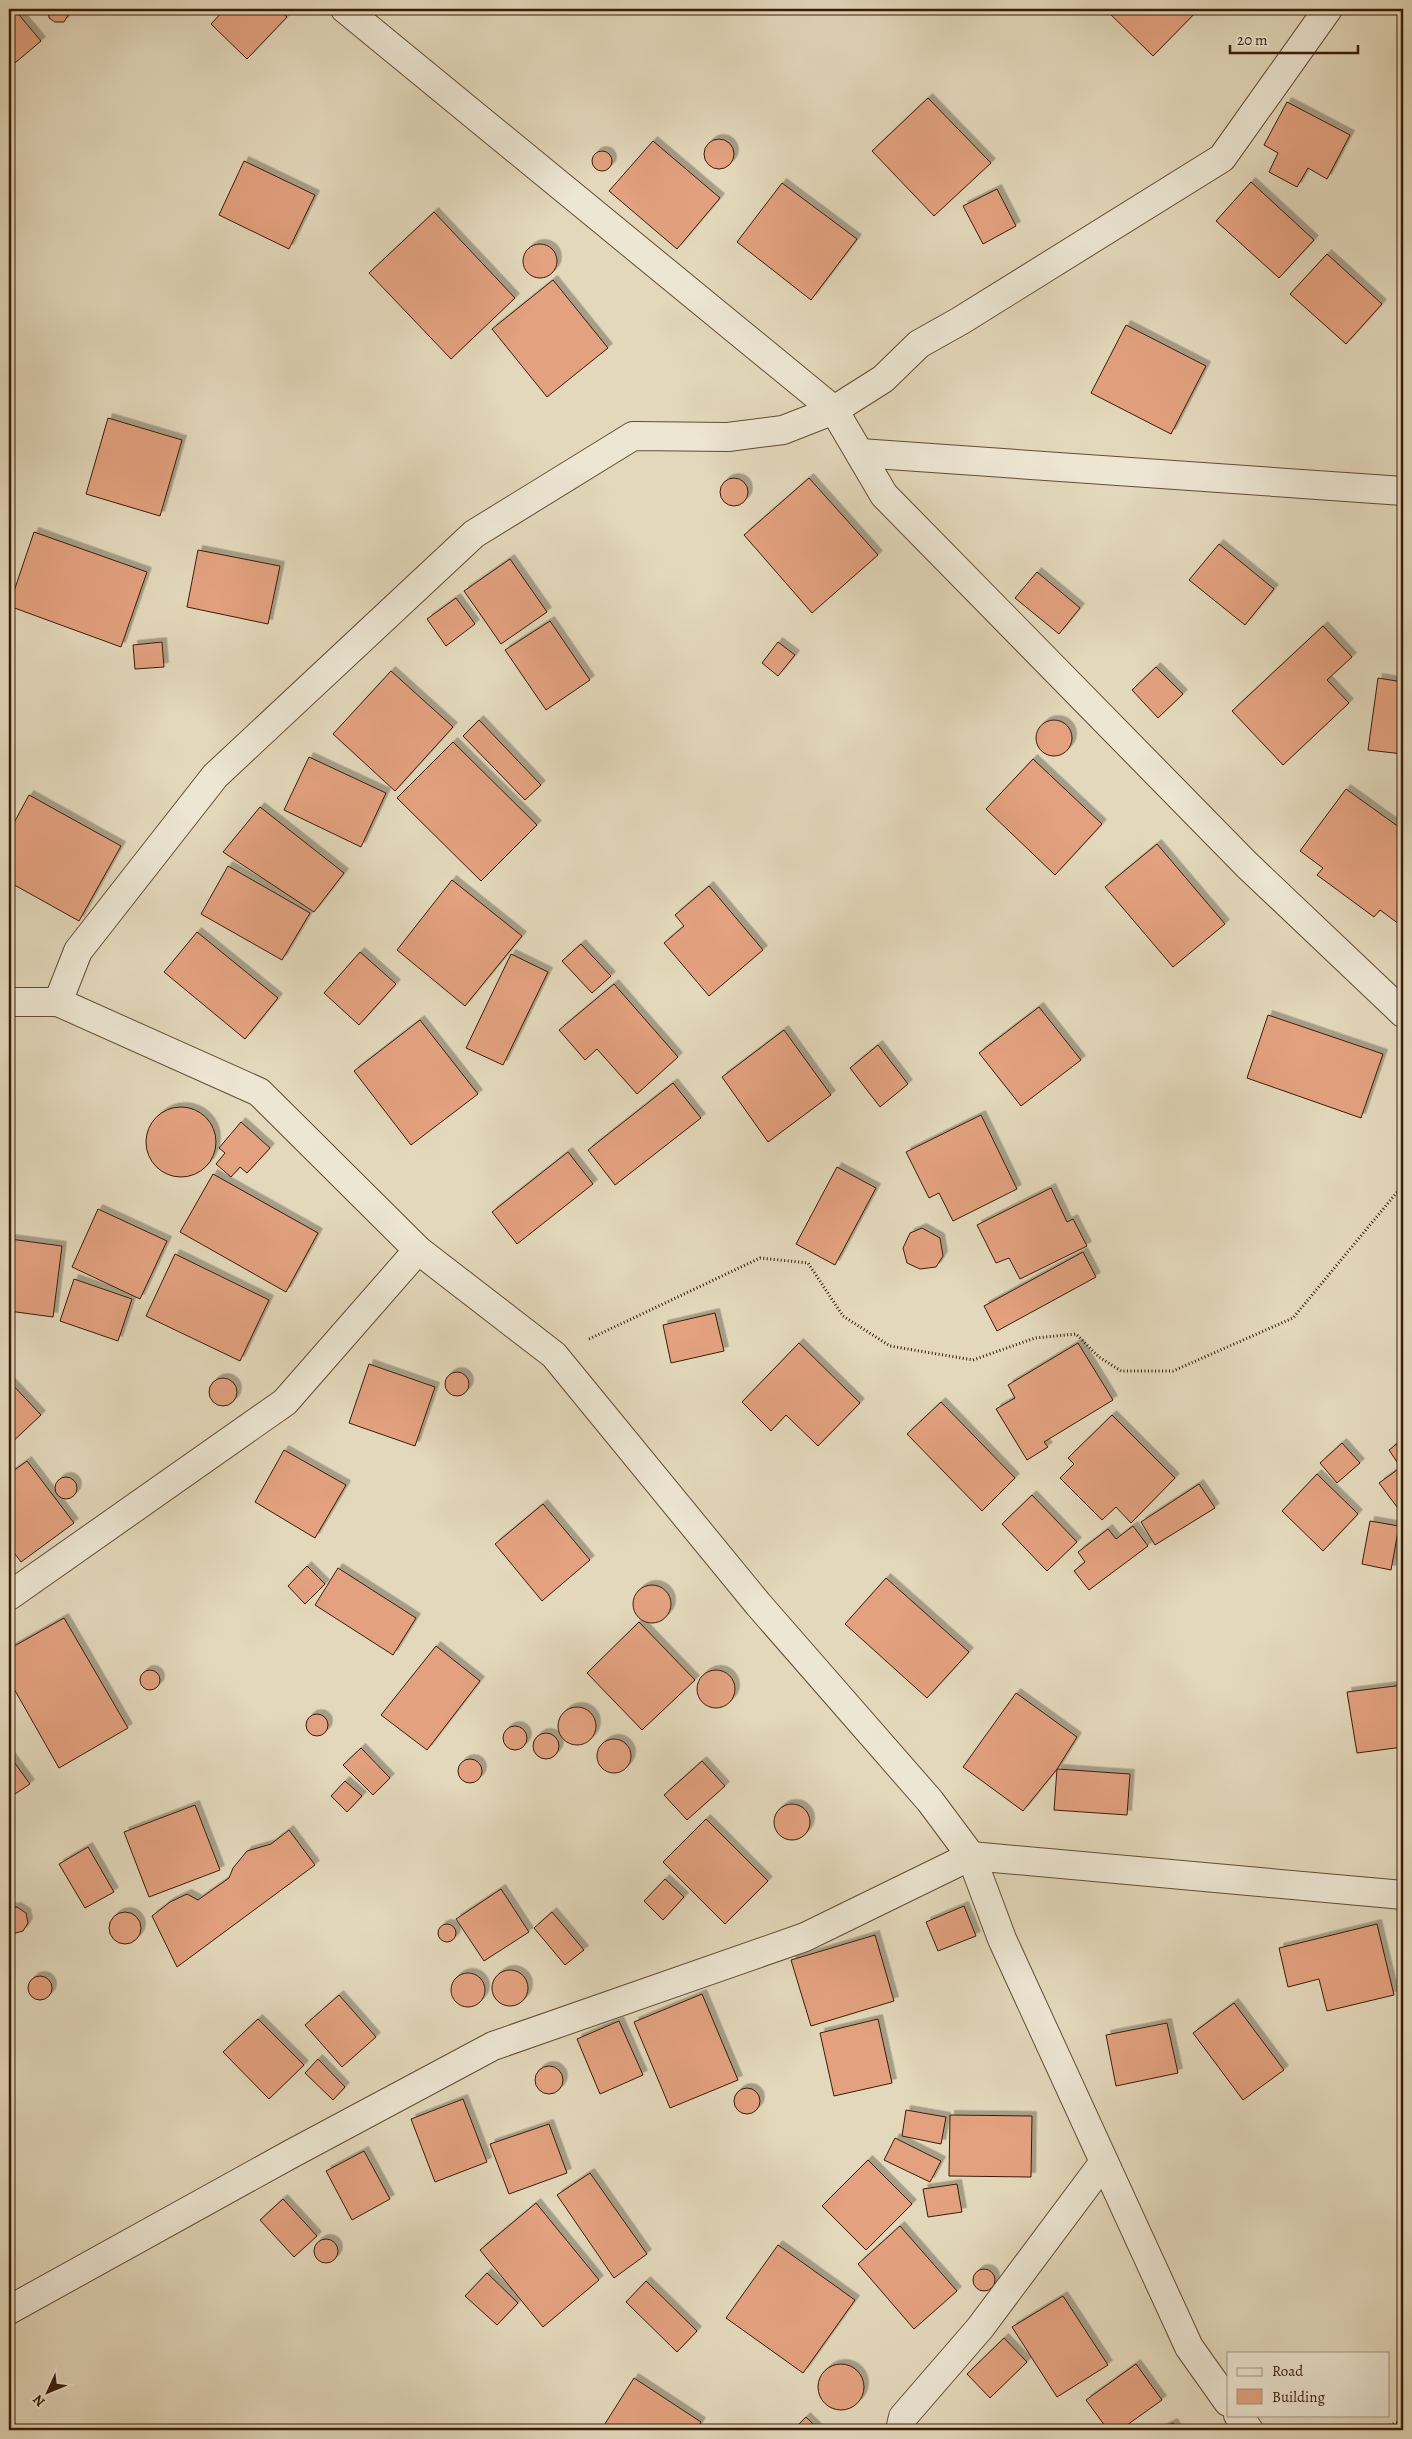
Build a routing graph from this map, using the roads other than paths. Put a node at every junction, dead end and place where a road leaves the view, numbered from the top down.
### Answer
1 (345, 9) edge
2 (1328, 9) edge
3 (834, 410) junction
4 (860, 453) junction
5 (1403, 491) edge
6 (9, 1002) edge
7 (58, 1002) junction
8 (1403, 1013) edge
9 (418, 1250) junction
10 (9, 1596) edge
11 (971, 1856) junction
12 (1403, 1895) edge
13 (1104, 2162) junction
14 (9, 2310) edge
15 (1227, 2401) edge
16 (1239, 2416) edge
17 (900, 2430) edge
18 (1249, 2430) edge

1 - 3 street
2 - 3 street
3 - 4 street
3 - 7 street
4 - 5 street
4 - 8 street
6 - 7 street
7 - 9 street
9 - 10 street
9 - 11 street
11 - 12 street
11 - 13 street
11 - 14 street
13 - 15 street
13 - 17 street
16 - 18 street

